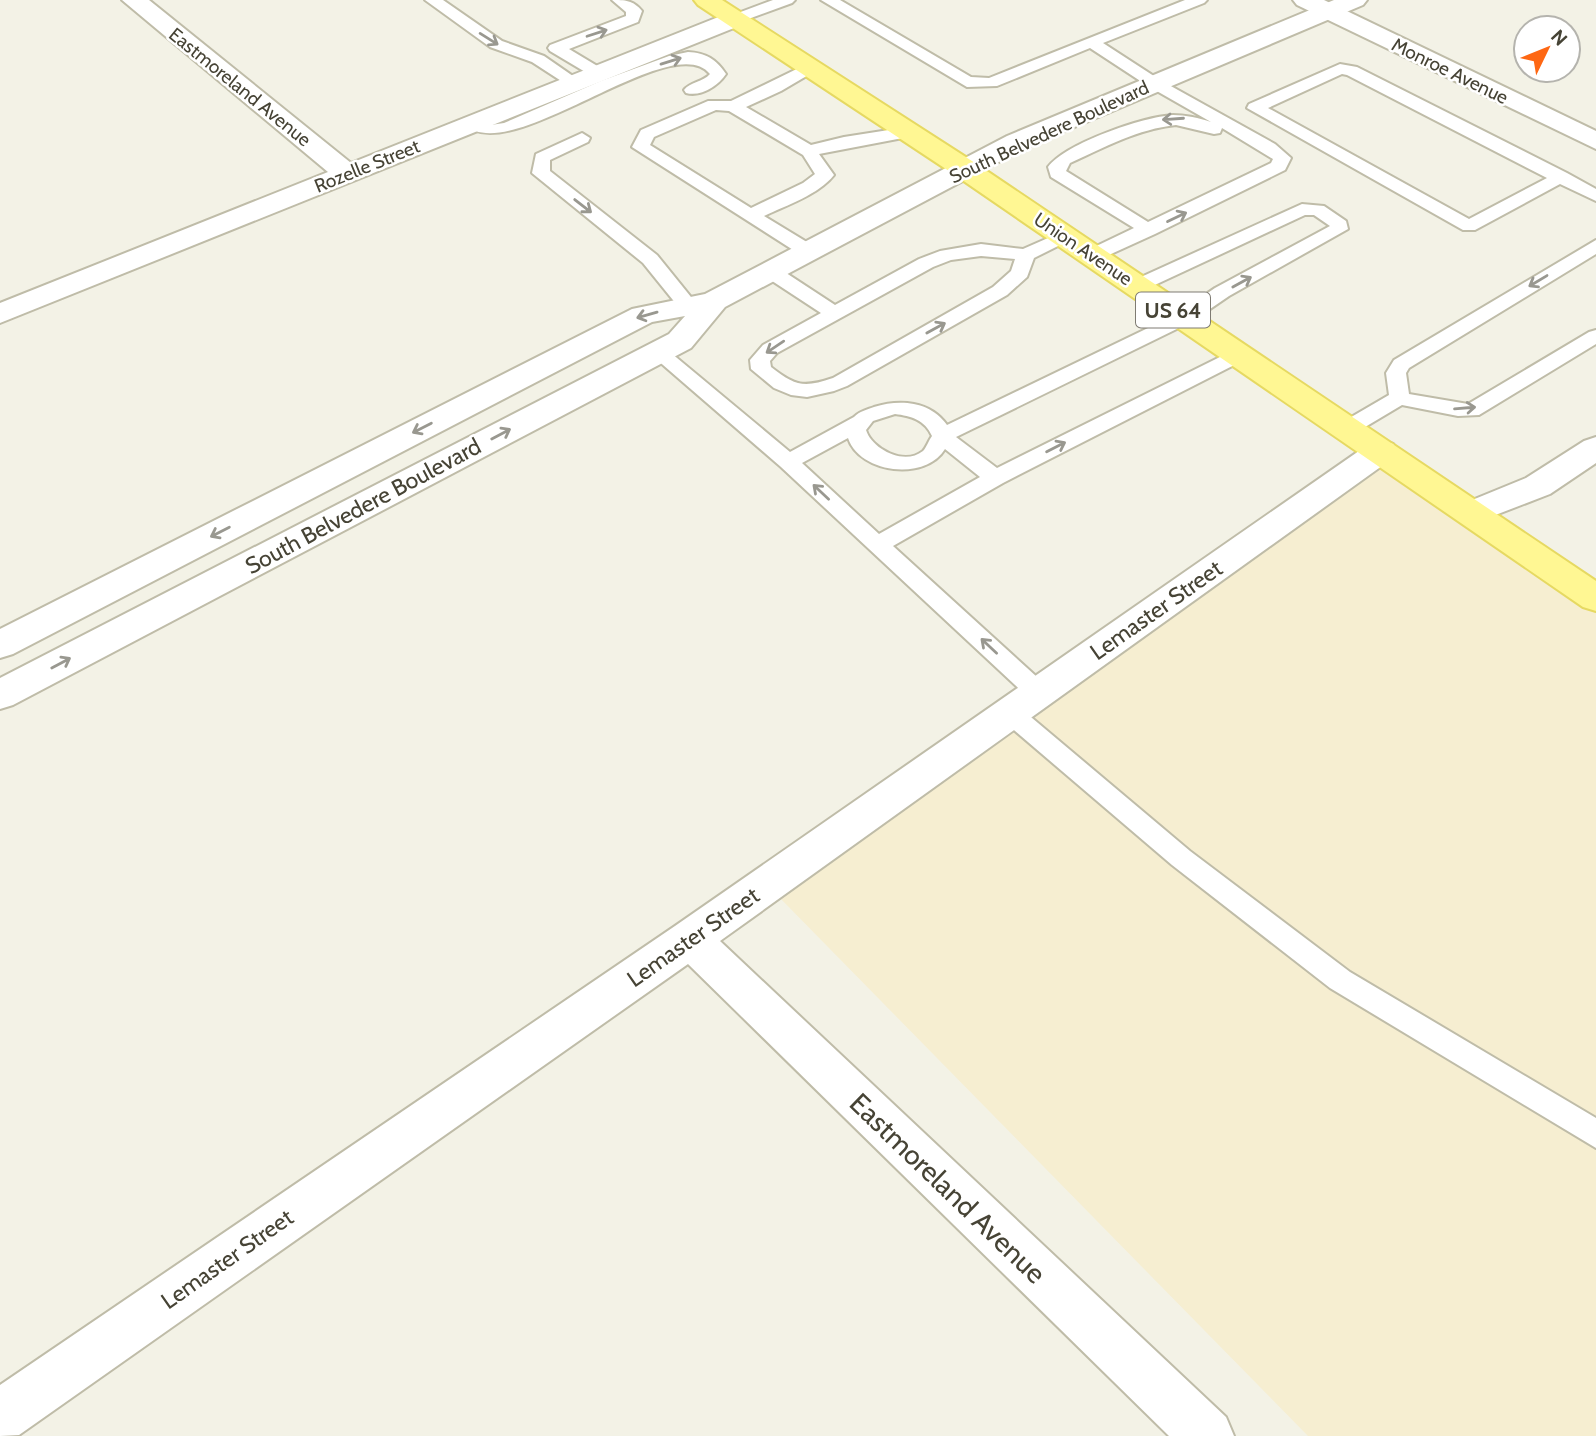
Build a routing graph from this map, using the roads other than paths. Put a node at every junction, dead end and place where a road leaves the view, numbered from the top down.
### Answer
1 (134, 0) edge
2 (433, 0) edge
3 (620, 0) edge
4 (706, 0) edge
5 (787, 0) edge
6 (829, 0) edge
7 (1199, 0) edge
8 (1355, 0) edge
9 (1316, 6) edge
10 (735, 19) junction
11 (1091, 43) junction
12 (556, 48) junction
13 (534, 57) junction
14 (809, 68) junction
15 (1154, 83) junction
16 (598, 87) junction
17 (692, 90) dead end
18 (733, 106) junction
19 (472, 123) junction
20 (908, 132) junction
21 (582, 138) dead end
22 (1596, 141) edge
23 (809, 151) junction
24 (965, 169) junction
25 (347, 174) junction
26 (1561, 177) junction
27 (1253, 180) junction
28 (1594, 193) edge
29 (751, 215) junction
30 (1149, 230) junction
31 (1064, 236) junction
32 (1596, 246) edge
33 (808, 251) junction
34 (1026, 255) junction
35 (1093, 255) junction
36 (770, 271) junction
37 (1137, 286) junction
38 (701, 304) junction
39 (834, 313) junction
40 (0, 314) edge
41 (1184, 318) junction
42 (1596, 335) edge
43 (658, 352) junction
44 (1239, 355) junction
45 (1398, 398) junction
46 (860, 422) junction
47 (1348, 428) junction
48 (943, 436) junction
49 (1596, 448) edge
50 (1381, 451) junction
51 (788, 462) junction
52 (995, 478) junction
53 (1472, 513) junction
54 (878, 544) junction
55 (1596, 597) edge
56 (0, 645) edge
57 (0, 695) edge
58 (1025, 703) junction
59 (690, 939) junction
60 (1596, 1134) edge
61 (0, 1416) edge
62 (1207, 1436) edge

1 - 25 street, Eastmoreland Avenue
2 -> 13 lane
12 -> 3 lane
4 - 10 main road, Union Avenue / US 64
5 - 10 lane
6 - 11 lane
7 - 11 lane
8 - 9 street, South Belvedere Boulevard
9 - 15 street, South Belvedere Boulevard
9 - 22 street, Monroe Avenue
10 - 14 main road, Union Avenue / US 64
10 - 16 street, Rozelle Street
11 - 15 lane
12 - 13 lane
12 - 16 lane
13 - 16 lane
14 - 18 lane
14 - 20 main road, Union Avenue / US 64
15 - 24 street, South Belvedere Boulevard
15 - 27 lane
16 -> 17 lane
16 - 19 street, Rozelle Street
16 - 19 lane
18 - 23 lane
18 - 29 lane
19 - 25 street, Rozelle Street
20 - 23 lane
20 - 24 main road, Union Avenue / US 64
21 -> 38 lane
23 - 29 lane
24 - 31 main road, Union Avenue / US 64
24 - 33 street, South Belvedere Boulevard
25 - 40 street, Rozelle Street
26 - 26 lane
26 - 28 lane
30 -> 27 lane
27 -> 30 lane
29 - 33 lane
30 - 35 lane
31 - 34 lane
31 - 35 main road, Union Avenue / US 64
32 -> 45 lane
33 - 36 street, South Belvedere Boulevard
34 - 39 lane
39 -> 34 lane
35 - 37 main road, Union Avenue / US 64
36 - 38 street, South Belvedere Boulevard
36 - 39 lane
37 - 41 main road, Union Avenue / US 64
41 -> 37 lane
38 - 43 street, South Belvedere Boulevard
38 -> 56 street, South Belvedere Boulevard
41 - 44 main road, Union Avenue / US 64
41 - 48 lane
45 -> 42 lane
43 - 51 lane
57 -> 43 street, South Belvedere Boulevard
44 - 47 main road, Union Avenue / US 64
52 -> 44 lane
45 - 47 lane
46 - 48 lane
46 - 48 lane
46 - 51 lane
47 - 50 main road, Union Avenue / US 64
48 - 52 lane
49 - 53 street
50 - 53 main road, Union Avenue / US 64
50 - 58 street, Lemaster Street
54 -> 51 lane
52 - 54 lane
53 - 55 main road, Union Avenue / US 64
58 -> 54 lane
58 - 59 street, Lemaster Street
58 - 60 lane
59 - 61 street, Lemaster Street
59 - 62 street, Eastmoreland Avenue

